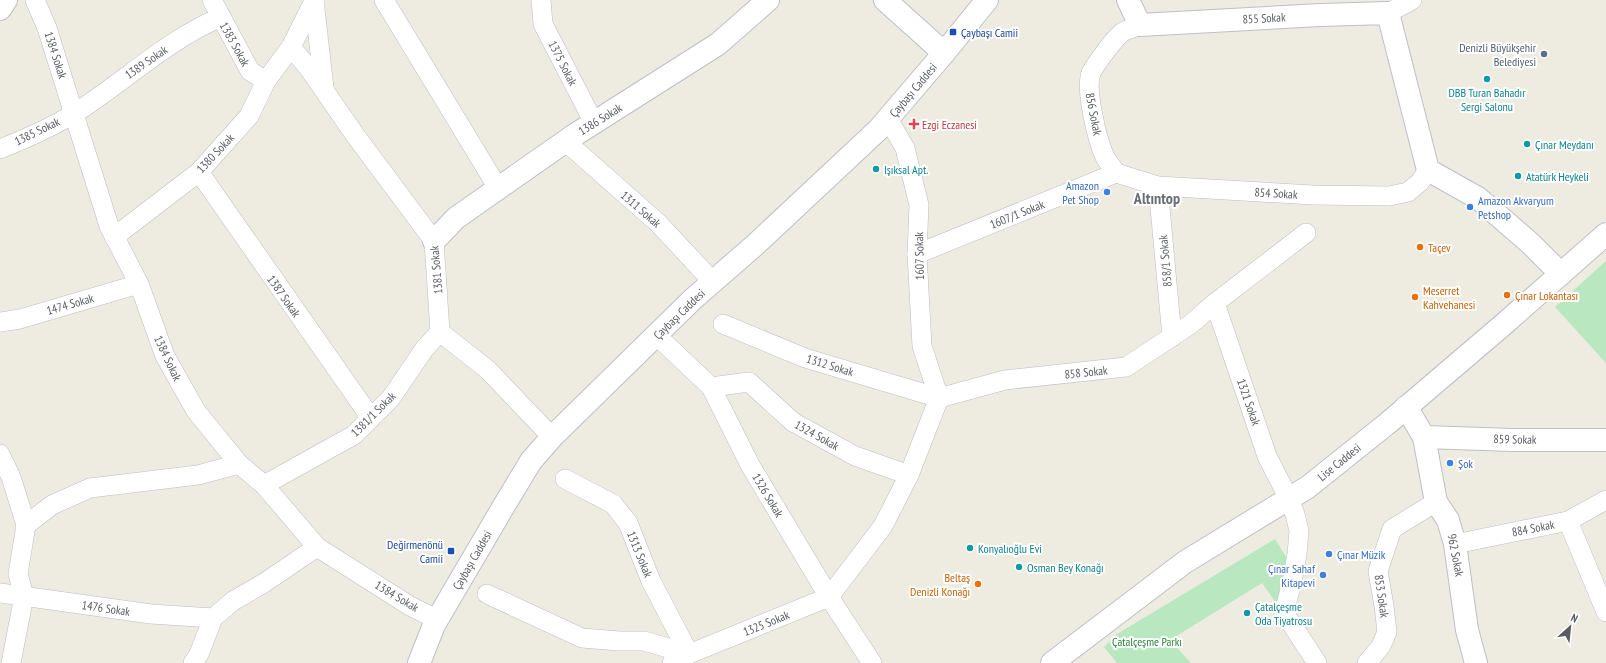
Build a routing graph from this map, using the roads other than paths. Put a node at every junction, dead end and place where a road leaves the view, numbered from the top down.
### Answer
1 (6, 0) edge
2 (35, 0) edge
3 (212, 0) edge
4 (317, 0) edge
5 (384, 0) edge
6 (541, 0) edge
7 (768, 0) edge
8 (885, 0) edge
9 (987, 0) edge
10 (1128, 0) edge
11 (1412, 0) edge
12 (0, 9) edge
13 (1388, 13) junction
14 (220, 17) junction
15 (1140, 25) junction
16 (291, 47) junction
17 (944, 53) junction
18 (266, 81) junction
19 (324, 90) junction
20 (74, 113) junction
21 (888, 119) junction
22 (594, 123) junction
23 (565, 141) junction
24 (0, 149) edge
25 (1428, 170) junction
26 (198, 172) junction
27 (1116, 173) junction
28 (1158, 186) junction
29 (498, 188) junction
30 (1306, 233) dead end
31 (1606, 234) edge
32 (114, 237) junction
33 (434, 241) junction
34 (917, 254) junction
35 (1561, 274) junction
36 (713, 282) junction
37 (139, 284) junction
38 (1215, 303) junction
39 (0, 322) edge
40 (723, 324) dead end
41 (440, 332) junction
42 (657, 336) junction
43 (1172, 337) junction
44 (711, 387) junction
45 (939, 398) junction
46 (1406, 407) junction
47 (371, 418) junction
48 (552, 437) junction
49 (1424, 437) junction
50 (1606, 440) edge
51 (1, 459) edge
52 (238, 464) junction
53 (909, 475) junction
54 (565, 479) dead end
55 (264, 485) junction
56 (1289, 499) junction
57 (1606, 500) edge
58 (1436, 502) junction
59 (1568, 521) junction
60 (26, 525) junction
61 (1455, 544) junction
62 (317, 547) junction
63 (0, 592) edge
64 (487, 594) dead end
65 (24, 596) junction
66 (829, 597) junction
67 (1606, 612) edge
68 (213, 618) junction
69 (438, 620) junction
70 (689, 654) junction
71 (11, 663) edge
72 (193, 663) edge
73 (419, 663) edge
74 (672, 663) edge
75 (872, 663) edge
76 (1052, 663) edge
77 (1317, 663) edge
78 (1367, 663) edge
79 (1476, 663) edge

1 - 12 main road
2 - 20 street, 1384 Sokak
3 - 14 street, 1383 Sokak
4 - 16 street, 1380 Sokak
4 - 19 street, 1381 Sokak
5 - 29 street
6 - 22 street, 1375 Sokak
7 - 22 main road, 1386 Sokak
8 - 17 main road
9 - 17 main road, Çaybaşı Caddesi
10 - 15 main road
11 - 13 street
13 - 15 main road, 855 Sokak
13 - 25 main road
14 - 18 street, 1383 Sokak
14 - 20 street, 1389 Sokak
15 - 27 street, 856 Sokak
16 - 18 street, 1380 Sokak
16 - 19 street, 1381 Sokak
17 - 21 main road, Çaybaşı Caddesi
18 - 26 street, 1380 Sokak
19 - 33 street, 1381 Sokak
20 - 24 street, 1385 Sokak
20 - 32 street, 1384 Sokak
21 - 34 street, 1607 Sokak
21 - 36 main road, Çaybaşı Caddesi
22 - 23 main road, 1386 Sokak
23 - 29 main road, 1386 Sokak
23 - 36 street, 1311 Sokak
25 - 28 street, 854 Sokak
25 - 35 main road
26 - 32 street, 1380 Sokak
26 - 47 street, 1387 Sokak
27 - 28 street, 854 Sokak
27 - 34 street, 1607/1 Sokak
28 - 43 street, 858/1 Sokak
29 - 33 main road, 1386 Sokak
30 - 38 street, 858 Sokak
31 - 35 main road, Lise Caddesi
32 - 37 street, 1384 Sokak
33 - 41 street, 1381 Sokak
34 - 45 street, 1607 Sokak
35 - 46 main road, Lise Caddesi
36 - 42 main road, Çaybaşı Caddesi
37 - 39 street, 1474 Sokak
37 - 52 street, 1384 Sokak
38 - 43 street, 858 Sokak
38 - 56 street, 1321 Sokak
40 - 45 street, 1312 Sokak
41 - 47 street, 1381/1 Sokak
41 - 48 street
42 - 44 street, 1326 Sokak
42 - 48 main road, Çaybaşı Caddesi
43 - 45 street, 858 Sokak
44 - 53 street, 1324 Sokak
44 - 66 street, 1326 Sokak
45 - 53 street
46 - 49 main road, 962 Sokak
46 - 56 main road, Lise Caddesi
47 - 55 street, 1381/1 Sokak
48 - 69 main road, Çaybaşı Caddesi
49 - 50 main road, 859 Sokak
49 - 58 main road, 962 Sokak
51 - 60 street
52 - 55 street, 1384 Sokak
52 - 60 street
53 - 66 street
54 - 70 street, 1313 Sokak
55 - 62 street, 1384 Sokak
56 - 76 main road, Lise Caddesi
56 - 77 street, 1321 Sokak
57 - 59 street, 884 Sokak
58 - 61 main road, 962 Sokak
58 - 78 street, 853 Sokak
59 - 61 street, 884 Sokak
59 - 67 street
60 - 65 street
61 - 79 main road, 962 Sokak
62 - 68 street
62 - 69 street, 1384 Sokak
63 - 65 street, 1476 Sokak
64 - 70 street
65 - 68 street, 1476 Sokak
65 - 71 street
66 - 70 street, 1325 Sokak
66 - 75 street, 1326 Sokak
68 - 72 street
69 - 73 main road, Çaybaşı Caddesi
70 - 74 street, 1325 Sokak

